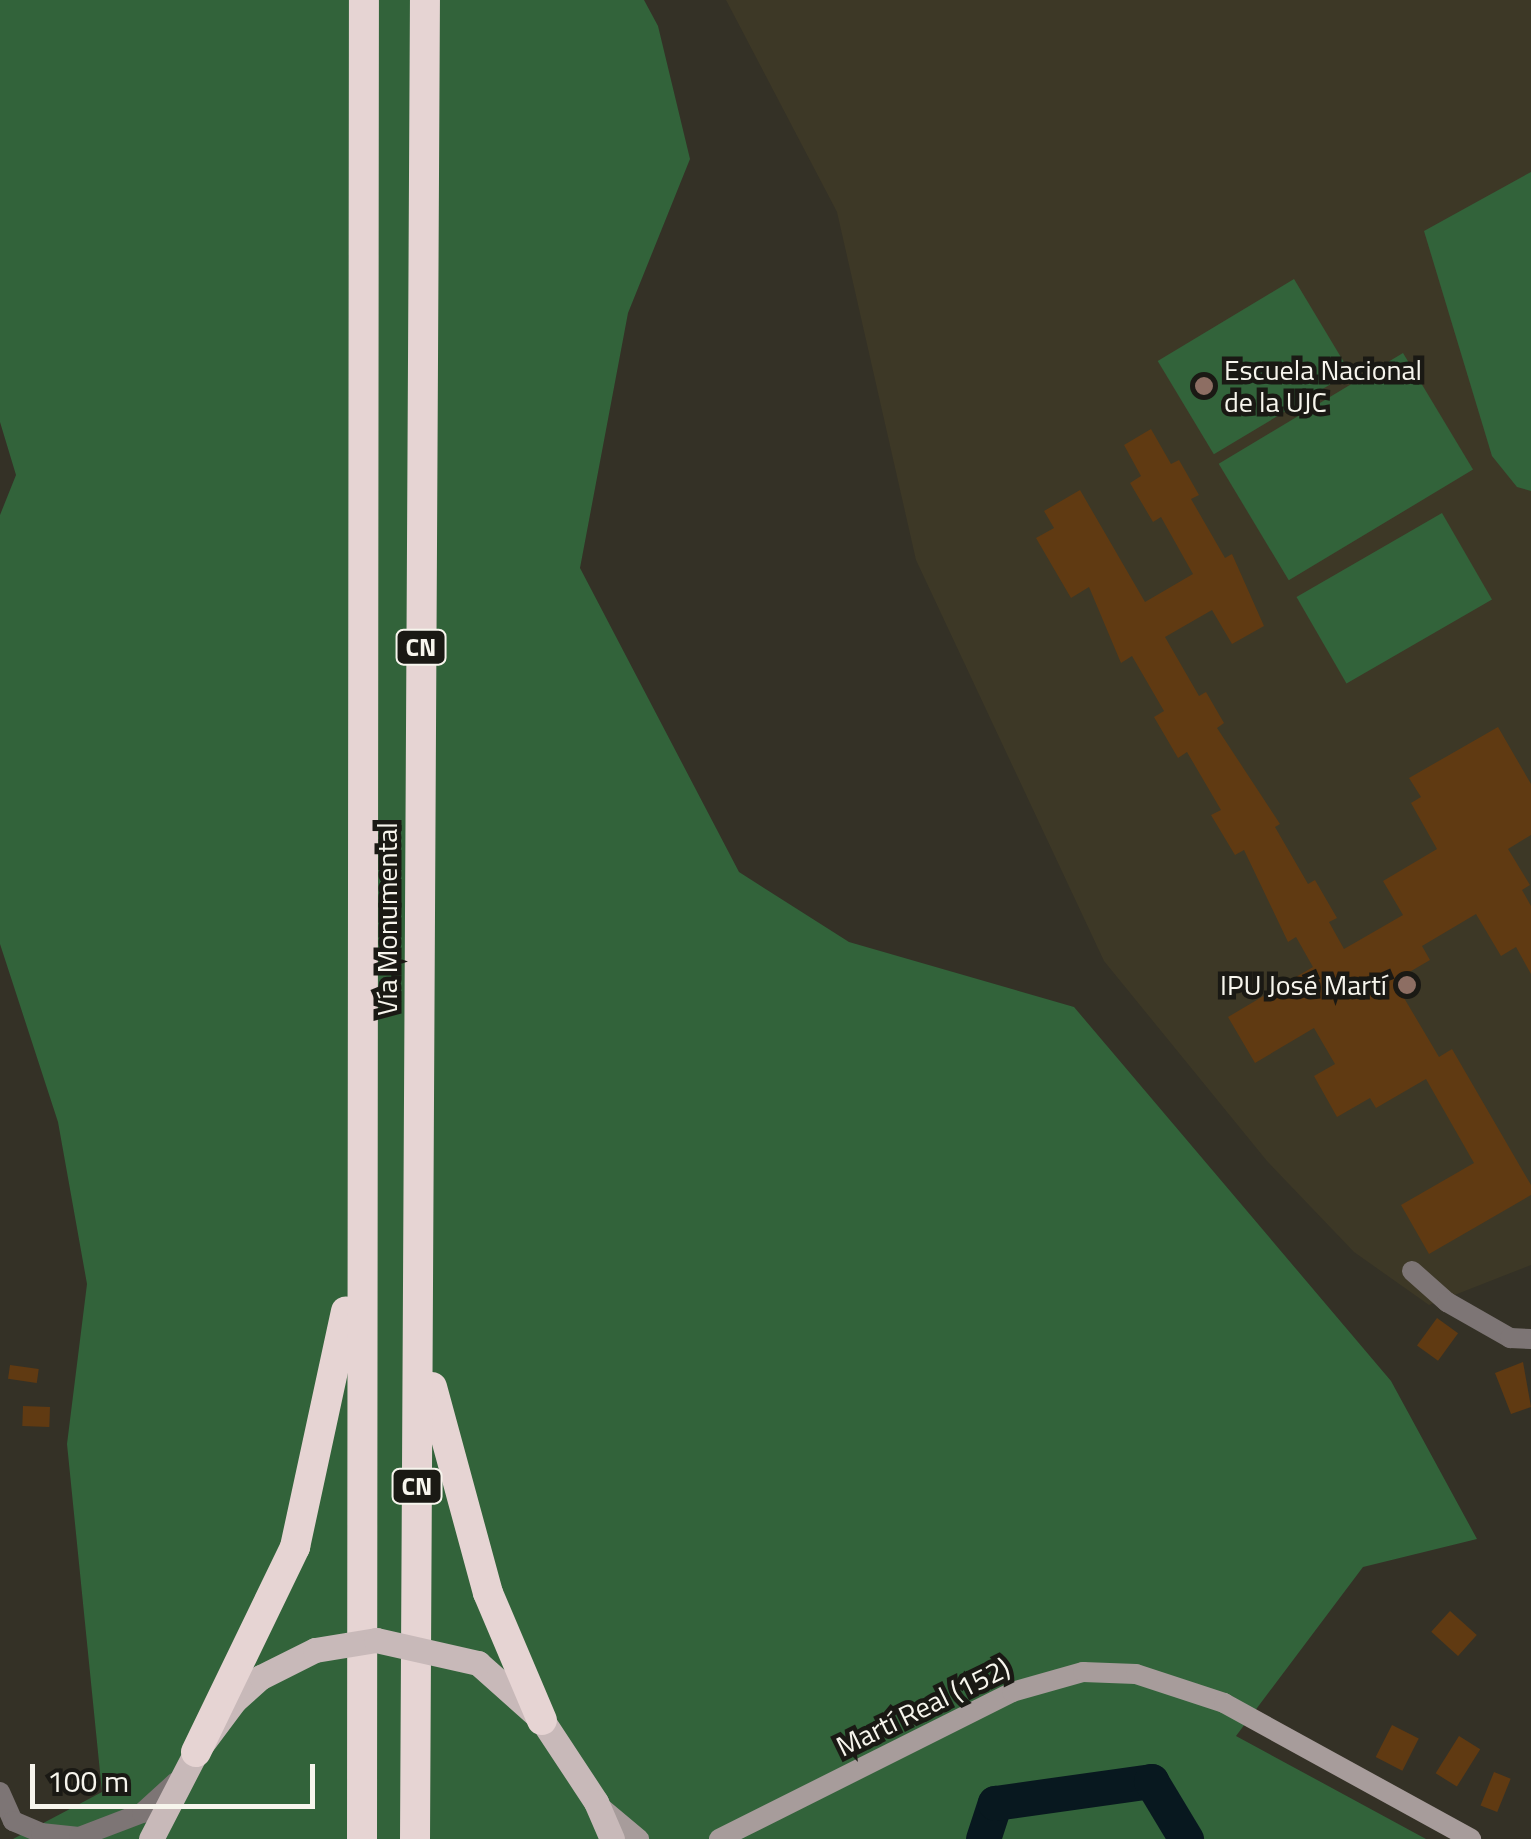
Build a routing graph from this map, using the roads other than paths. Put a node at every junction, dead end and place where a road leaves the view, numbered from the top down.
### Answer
1 (364, 0) edge
2 (425, 0) edge
3 (361, 1209) junction
4 (1412, 1271) dead end
5 (418, 1295) junction
6 (1531, 1338) edge
7 (542, 1720) junction
8 (190, 1763) junction
9 (0, 1792) edge
10 (596, 1802) junction
11 (725, 1837) edge
12 (151, 1839) edge
13 (362, 1839) edge
14 (414, 1839) edge
15 (612, 1839) edge
16 (640, 1839) edge
17 (1471, 1839) edge

1 - 3 highway, Vía Monumental / CN
2 - 5 highway, Vía Monumental / CN
3 - 8 highway
3 - 13 highway, Vía Monumental / CN
4 - 6 street
5 - 7 highway
5 - 14 highway, Vía Monumental / CN
7 - 8 main road, bridge
7 - 10 main road
8 - 9 street
8 - 12 main road
10 - 15 main road
10 - 16 main road
11 - 17 main road, Martí Real (152)

